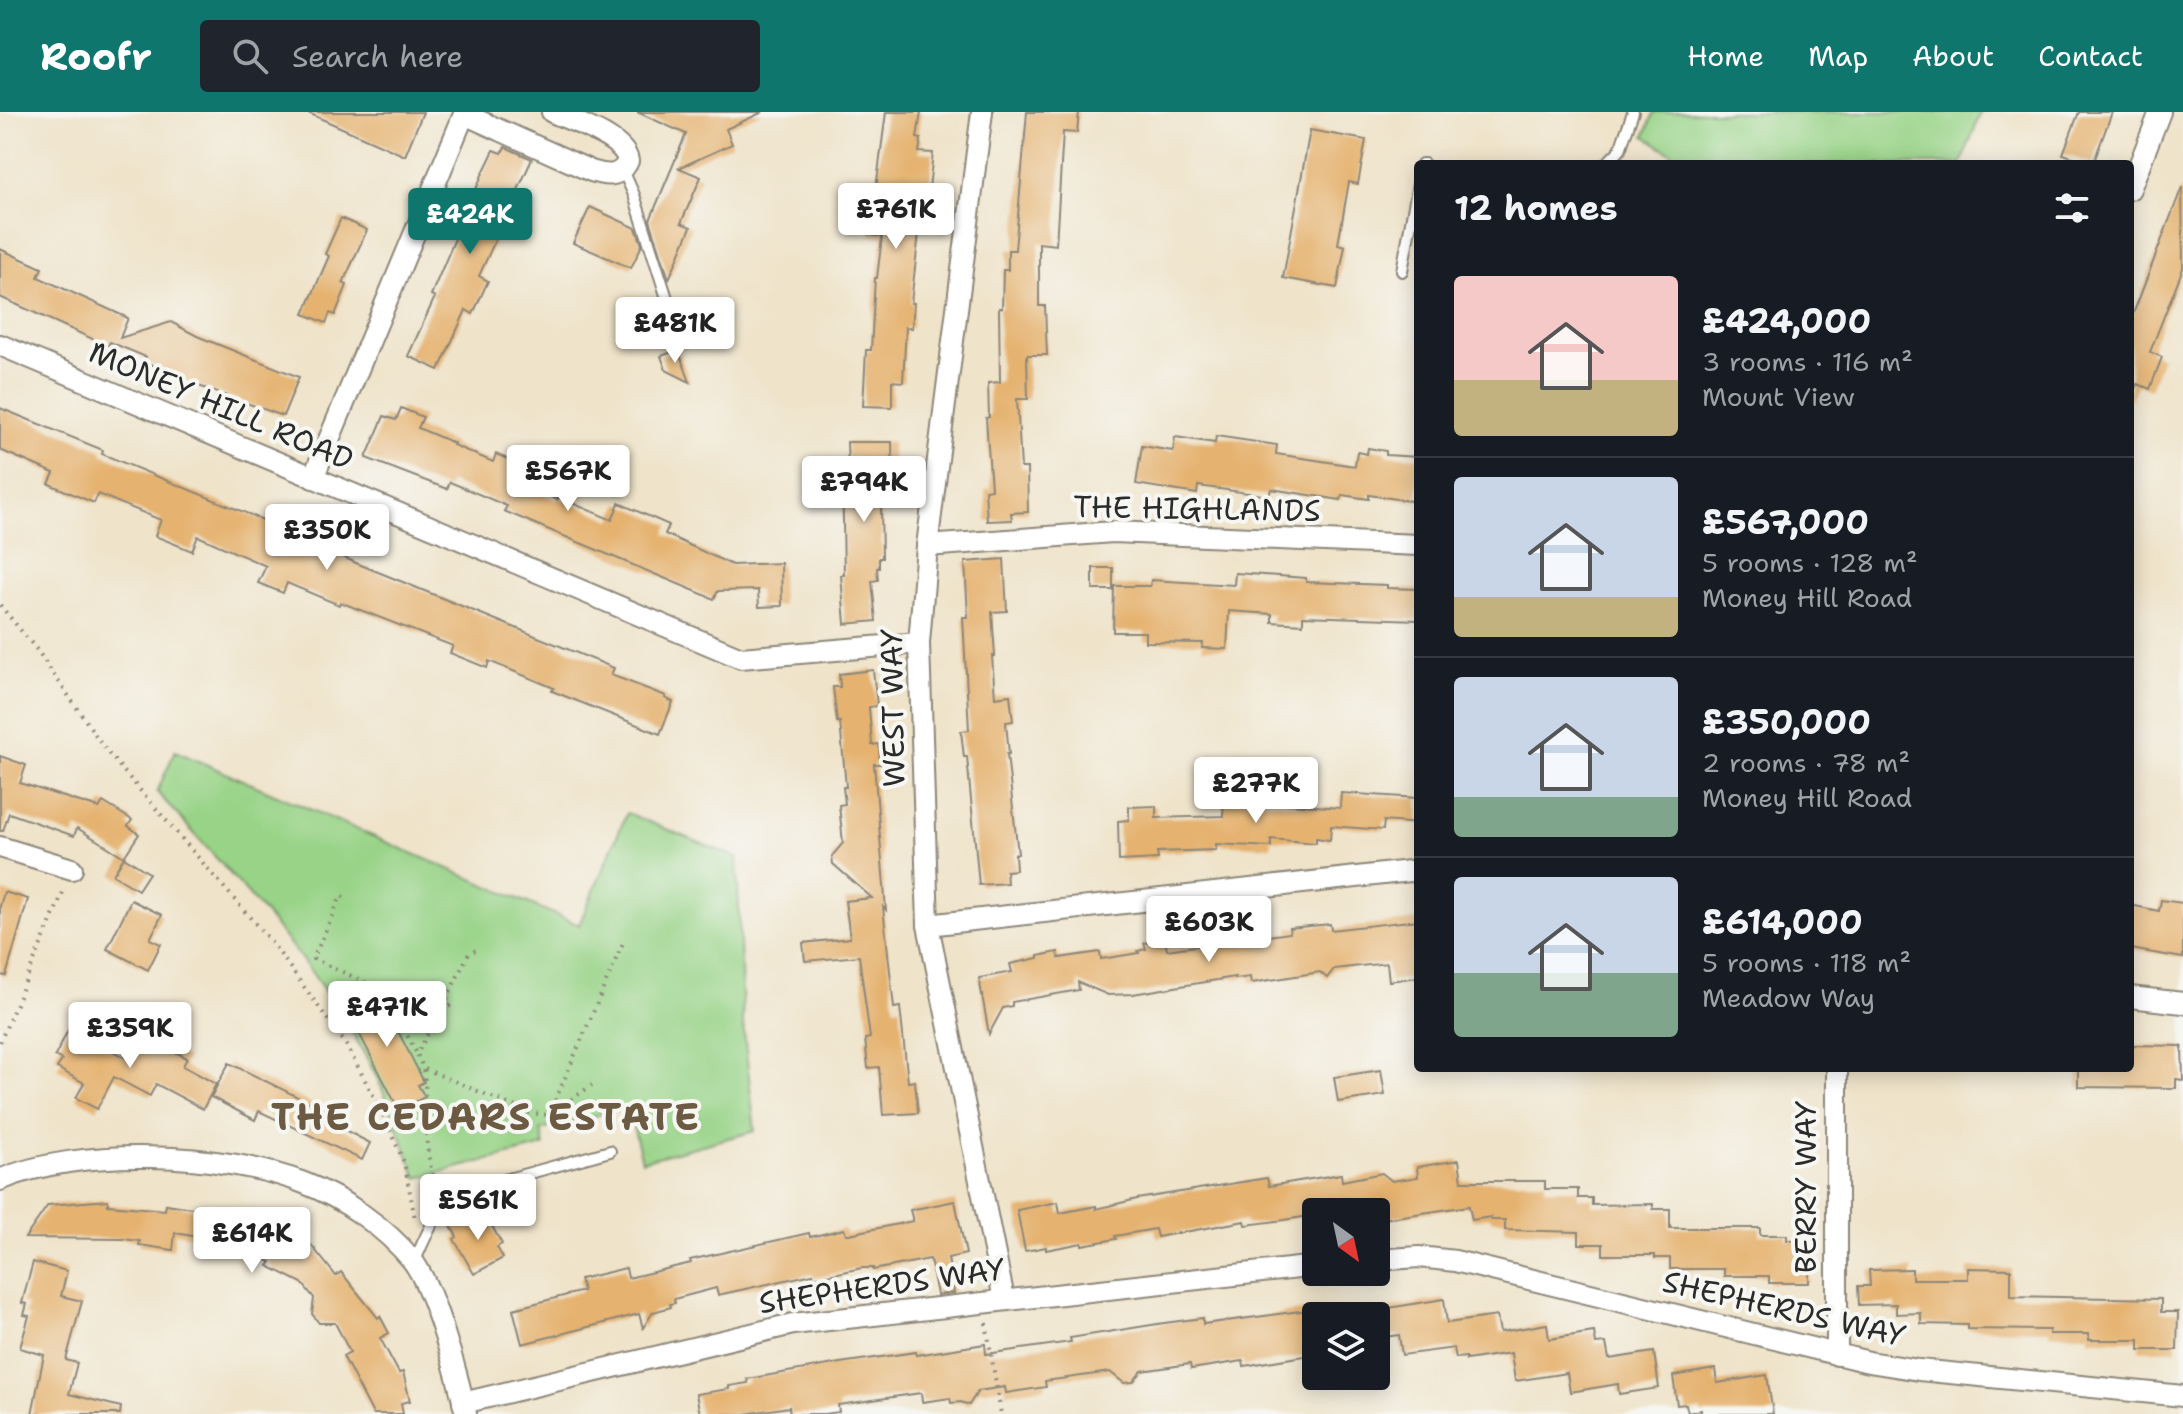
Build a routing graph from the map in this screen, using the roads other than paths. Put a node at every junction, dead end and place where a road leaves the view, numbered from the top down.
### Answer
1 (552, 112) edge
2 (982, 112) edge
3 (1633, 112) edge
4 (2160, 112) edge
5 (464, 113) edge
6 (1610, 160) edge
7 (623, 170) junction
8 (2134, 179) edge
9 (1414, 206) edge
10 (1402, 271) dead end
11 (680, 339) dead end
12 (0, 345) edge
13 (313, 478) junction
14 (1414, 545) edge
15 (927, 546) junction
16 (919, 643) junction
17 (0, 847) edge
18 (72, 869) road end
19 (1414, 872) edge
20 (928, 925) junction
21 (2134, 997) edge
22 (2183, 1003) edge
23 (1837, 1072) edge
24 (610, 1151) dead end
25 (0, 1180) edge
26 (410, 1258) junction
27 (1390, 1259) edge
28 (1302, 1267) edge
29 (1004, 1299) junction
30 (1837, 1355) junction
31 (2183, 1396) edge
32 (465, 1409) edge

1 - 7 street
2 - 15 street, WEST WAY
3 - 6 lane
4 - 8 street
5 - 7 street
5 - 13 street
7 - 11 lane
9 - 10 lane
12 - 13 street, MONEY HILL ROAD
13 - 16 street, MONEY HILL ROAD
14 - 15 street, THE HIGHLANDS
15 - 16 street, WEST WAY
16 - 20 street, WEST WAY
17 - 18 street
19 - 20 street
20 - 29 street, WEST WAY
21 - 22 street
23 - 30 street, BERRY WAY
24 - 26 lane
25 - 26 street
26 - 32 street
27 - 30 street, SHEPHERDS WAY
28 - 29 street, SHEPHERDS WAY
29 - 32 street, SHEPHERDS WAY
30 - 31 street, SHEPHERDS WAY

